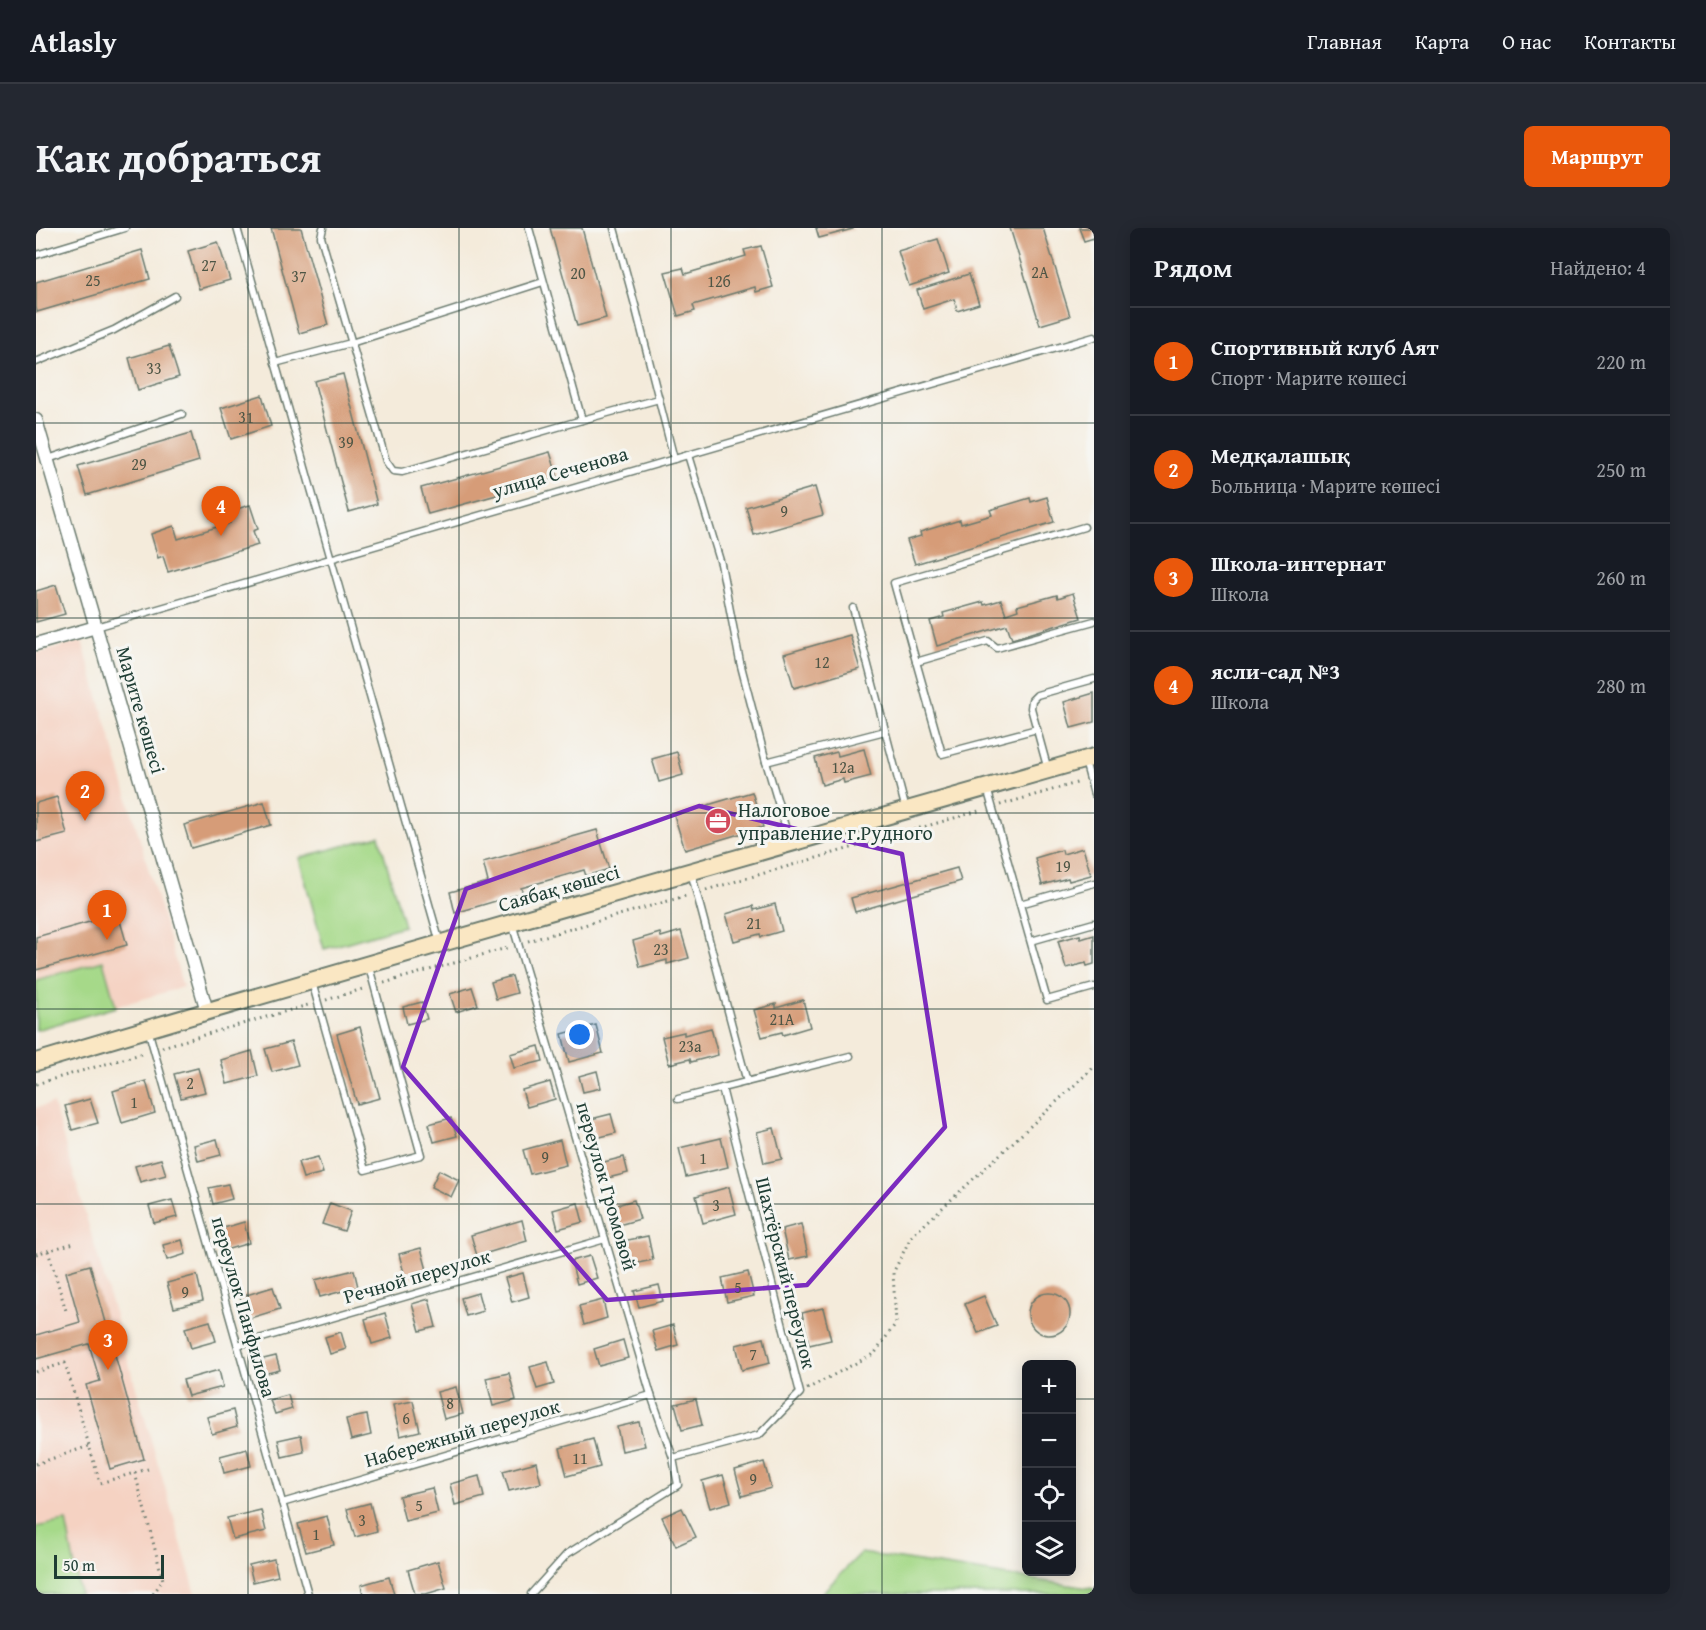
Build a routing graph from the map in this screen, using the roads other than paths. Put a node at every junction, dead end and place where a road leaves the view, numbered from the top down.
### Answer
1 (125, 228) edge
2 (237, 228) edge
3 (323, 228) edge
4 (529, 228) edge
5 (614, 228) edge
6 (36, 255) edge
7 (543, 282) junction
8 (175, 296) dead end
9 (1094, 337) edge
10 (351, 343) junction
11 (36, 362) edge
12 (275, 363) junction
13 (659, 399) junction
14 (182, 414) dead end
15 (36, 420) edge
16 (582, 420) junction
17 (688, 455) junction
18 (48, 459) junction
19 (674, 459) junction
20 (1084, 527) dead end
21 (331, 559) junction
22 (853, 608) dead end
23 (1094, 621) edge
24 (96, 627) junction
25 (36, 644) edge
26 (916, 662) junction
27 (1094, 679) edge
28 (1037, 729) junction
29 (885, 731) junction
30 (1089, 759) edge
31 (766, 762) junction
32 (1048, 770) junction
33 (987, 788) junction
34 (1094, 794) edge
35 (906, 810) junction
36 (790, 843) junction
37 (690, 871) junction
38 (1094, 883) edge
39 (1020, 904) junction
40 (512, 923) junction
41 (1094, 923) edge
42 (1031, 941) junction
43 (440, 944) junction
44 (368, 964) junction
45 (312, 981) junction
46 (1094, 987) edge
47 (207, 1011) junction
48 (148, 1029) junction
49 (850, 1056) dead end
50 (36, 1062) edge
51 (747, 1082) junction
52 (722, 1088) junction
53 (678, 1099) dead end
54 (605, 1239) junction
55 (238, 1345) junction
56 (651, 1395) junction
57 (673, 1458) junction
58 (282, 1503) junction
59 (308, 1594) edge
60 (531, 1594) edge

1 - 6 lane
2 - 12 lane
3 - 10 lane
4 - 7 lane
5 - 13 lane
7 - 10 lane
7 - 16 lane
8 - 11 lane
9 - 17 lane, улица Сеченова
10 - 12 lane
10 - 16 lane
12 - 21 lane
13 - 16 lane
13 - 19 lane
14 - 18 lane
15 - 18 street, Марите көшесі
17 - 19 lane, улица Сеченова
17 - 31 lane
18 - 24 street, Марите көшесі
19 - 21 lane, улица Сеченова
20 - 26 lane
21 - 24 lane, улица Сеченова
21 - 43 lane
22 - 29 lane
23 - 26 lane
24 - 25 street, улица Сеченова
24 - 47 street, Марите көшесі
26 - 28 lane
27 - 28 lane
28 - 32 lane
29 - 31 lane
29 - 35 lane
30 - 32 street, Саябақ көшесі
30 - 34 lane
31 - 36 lane
32 - 33 street, Саябақ көшесі
33 - 35 street, Саябақ көшесі
33 - 39 lane
35 - 36 street, Саябақ көшесі
36 - 37 street, Саябақ көшесі
37 - 40 street, Саябақ көшесі
37 - 51 lane
38 - 39 lane
39 - 42 lane
40 - 43 street, Саябақ көшесі
40 - 54 lane, переулок Громовой
41 - 42 lane
42 - 46 lane
43 - 44 street, Саябақ көшесі
44 - 45 street, Саябақ көшесі
44 - 45 lane
45 - 47 street, Саябақ көшесі
47 - 48 street, Саябақ көшесі
48 - 50 street, Саябақ көшесі
48 - 55 lane, переулок Панфилова
49 - 51 lane
51 - 52 lane
52 - 53 lane
52 - 57 lane, Шахтёрский переулок
54 - 55 lane, Речной переулок
54 - 56 lane, переулок Громовой
55 - 58 lane, переулок Панфилова
56 - 57 lane, переулок Громовой
56 - 58 lane, Набережный переулок
57 - 60 lane, переулок Громовой
58 - 59 lane, переулок Панфилова

